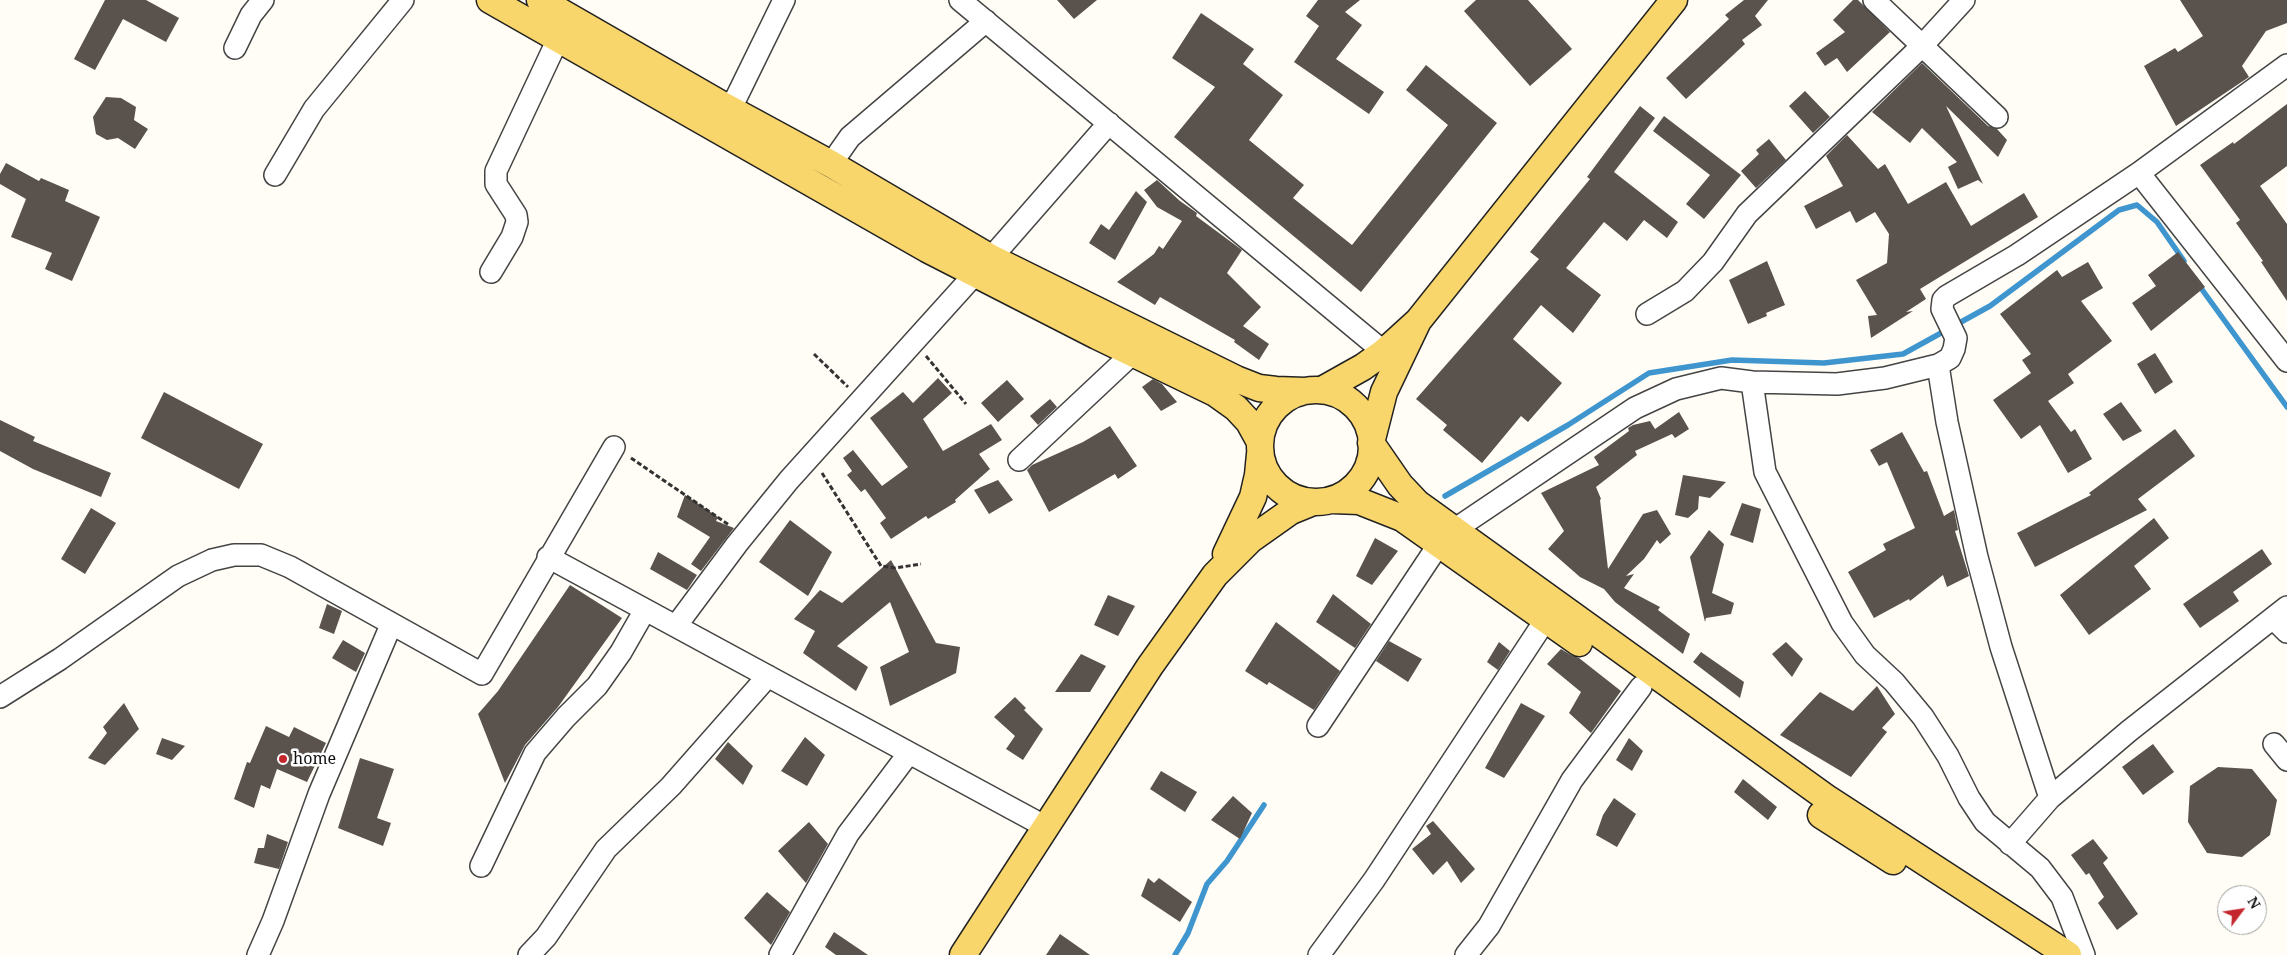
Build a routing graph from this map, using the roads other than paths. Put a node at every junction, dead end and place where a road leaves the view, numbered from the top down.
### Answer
1 (263, 0) edge
2 (403, 0) edge
3 (490, 0) edge
4 (540, 0) edge
5 (784, 0) edge
6 (960, 0) edge
7 (1674, 0) edge
8 (1874, 0) edge
9 (1964, 0) edge
10 (986, 21) junction
11 (558, 39) junction
12 (1921, 46) junction
13 (235, 48) dead end
14 (2287, 65) edge
15 (726, 107) junction
16 (1997, 117) dead end
17 (1109, 123) junction
18 (832, 164) junction
19 (2139, 173) junction
20 (275, 175) dead end
21 (983, 266) junction
22 (491, 272) dead end
23 (1647, 314) dead end
24 (1418, 321) junction
25 (1384, 352) junction
26 (1134, 353) junction
27 (2287, 361) edge
28 (1938, 365) junction
29 (1752, 382) junction
30 (1314, 390) junction
31 (1371, 443) junction
32 (614, 447) road end
33 (1260, 448) junction
34 (1019, 460) dead end
35 (1323, 501) junction
36 (1446, 537) junction
37 (548, 557) junction
38 (1215, 575) junction
39 (645, 610) junction
40 (1546, 619) junction
41 (2282, 619) edge
42 (391, 624) junction
43 (676, 626) junction
44 (768, 676) junction
45 (1641, 687) junction
46 (0, 697) edge
47 (1318, 726) dead end
48 (909, 753) junction
49 (2050, 798) junction
50 (1046, 827) junction
51 (2010, 844) junction
52 (482, 866) dead end
53 (258, 955) edge
54 (529, 955) edge
55 (780, 955) edge
56 (962, 955) edge
57 (1319, 955) edge
58 (1466, 955) edge
59 (2036, 955) edge
60 (2068, 955) edge
61 (2084, 955) edge

1 - 13 street
2 - 20 street
3 - 11 main road
4 - 15 main road
5 - 15 street
6 - 10 street
7 - 24 main road
8 - 12 street
9 - 12 street
10 - 17 street
10 - 18 street
11 - 21 main road
11 - 22 street
12 - 16 street
12 - 23 street
14 - 19 street
15 - 18 main road
17 - 21 street
17 - 25 street
18 - 21 main road
19 - 27 street
19 - 28 street
21 - 26 main road
21 - 30 main road
21 - 43 street
24 - 25 main road
24 - 31 main road
25 - 30 main road
26 - 33 main road
26 - 34 street
28 - 29 street
28 - 49 street
29 - 36 street
29 - 51 street
30 - 31 main road
30 - 33 main road
31 - 35 main road
31 - 36 main road
32 - 37 street
33 - 35 main road
33 - 38 main road
35 - 36 main road
35 - 38 main road
36 - 40 main road
36 - 47 street
36 - 60 main road
37 - 39 street
37 - 42 street
38 - 50 main road
39 - 43 street
39 - 52 street
40 - 45 main road
40 - 57 street
41 - 49 street
42 - 46 street
42 - 53 street
43 - 44 street
44 - 48 street
44 - 54 street
45 - 58 street
45 - 59 main road
48 - 50 street
48 - 55 street
49 - 51 street
50 - 56 main road
51 - 61 street

